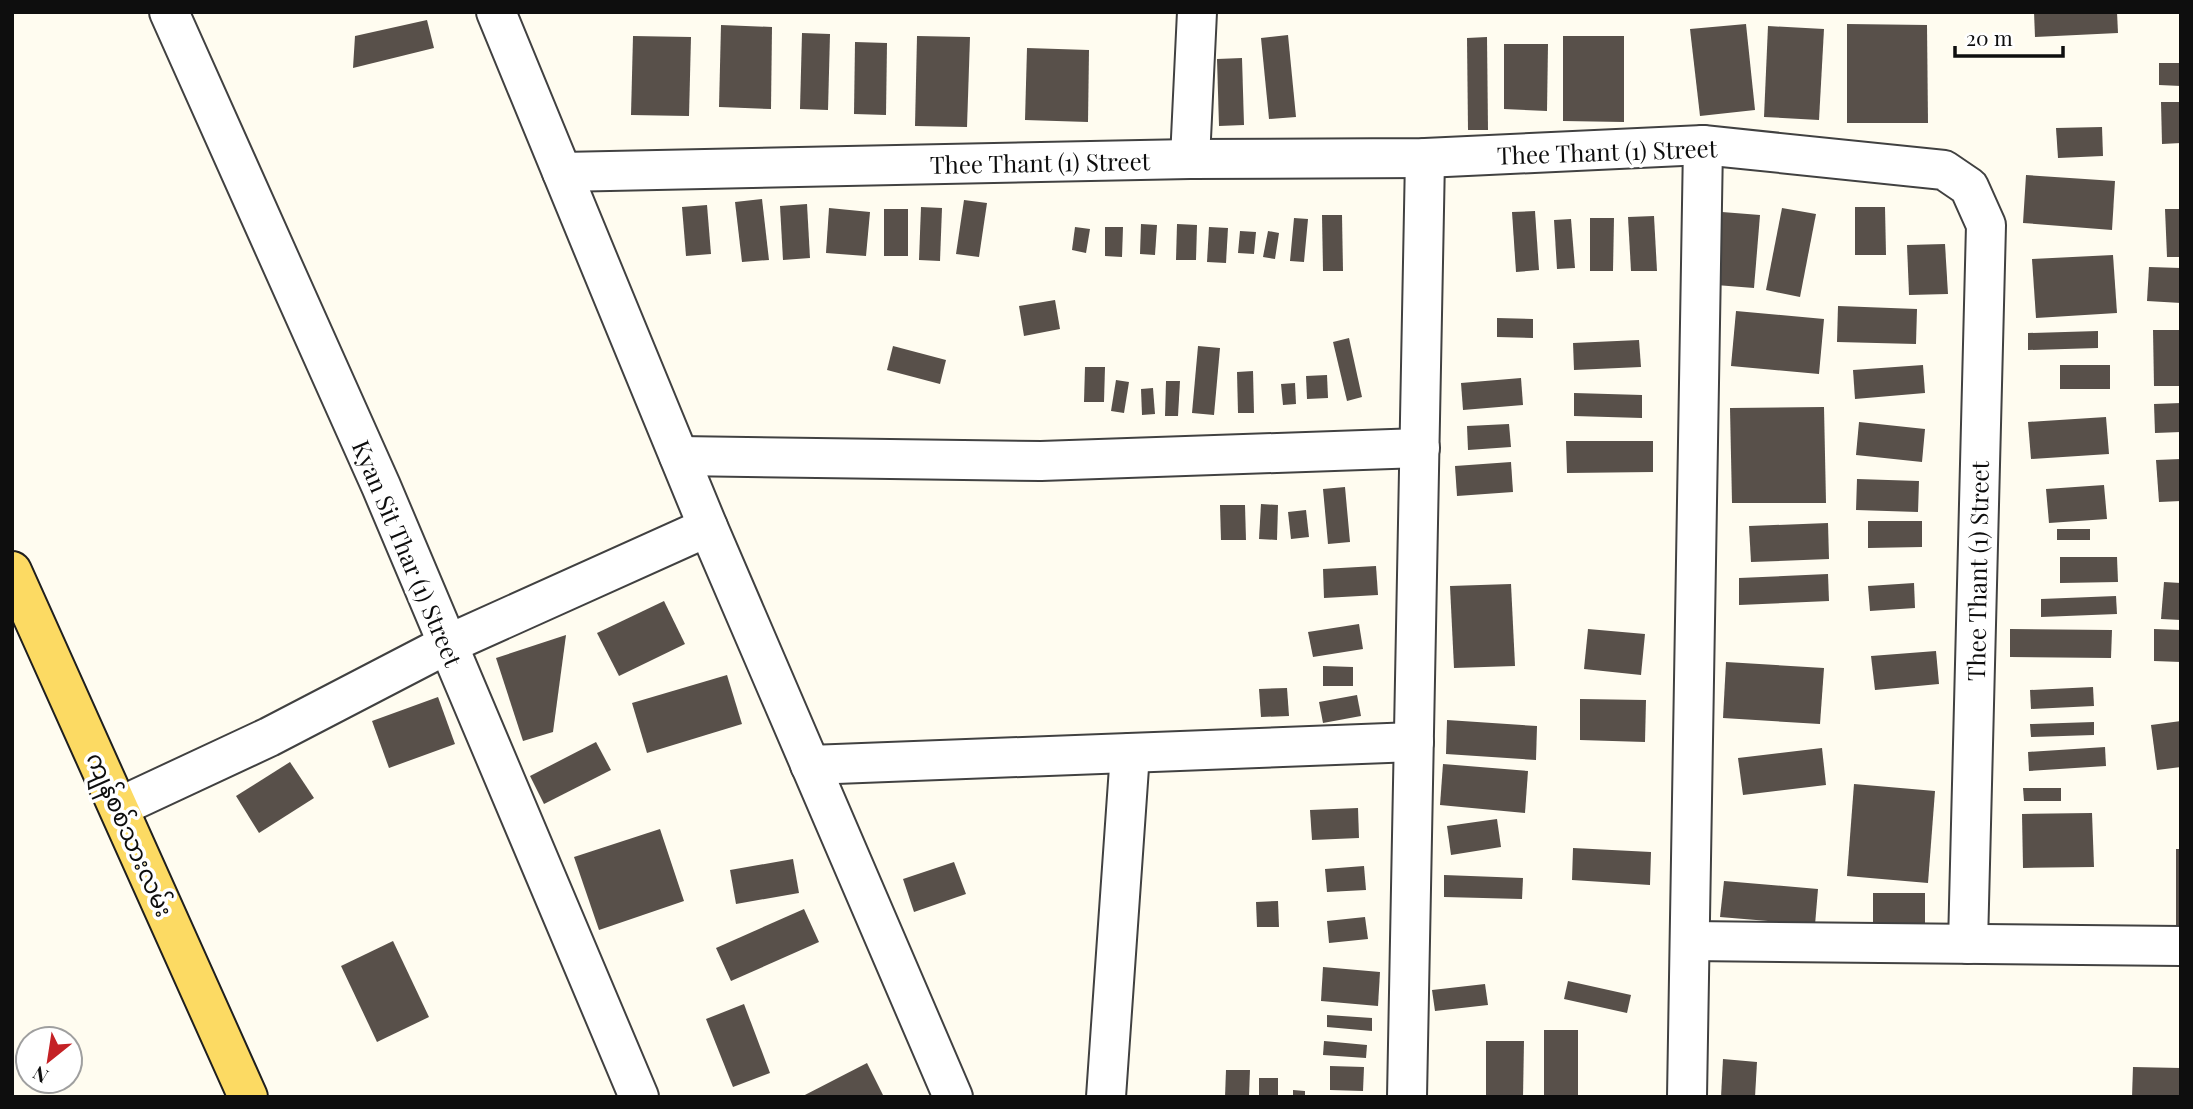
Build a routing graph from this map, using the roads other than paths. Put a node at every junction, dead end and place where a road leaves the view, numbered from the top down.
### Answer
1 (169, 12) edge
2 (496, 12) edge
3 (1197, 12) edge
4 (1703, 145) junction
5 (1425, 158) junction
6 (1190, 159) junction
7 (562, 172) junction
8 (1420, 448) junction
9 (679, 456) junction
10 (708, 527) junction
11 (12, 571) edge
12 (446, 645) junction
13 (1414, 742) junction
14 (1130, 753) junction
15 (810, 765) junction
16 (118, 807) junction
17 (1690, 942) junction
18 (1968, 944) junction
19 (2181, 946) edge
20 (248, 1097) edge
21 (639, 1097) edge
22 (953, 1097) edge
23 (1106, 1097) edge
24 (1406, 1097) edge
25 (1687, 1097) edge

1 - 12 street, Kyan Sit Thar (1) Street
2 - 7 street
3 - 6 street
4 - 5 street, Thee Thant (1) Street
4 - 17 street
4 - 18 street, Thee Thant (1) Street
5 - 6 street, Thee Thant (1) Street
5 - 8 street
6 - 7 street, Thee Thant (1) Street
7 - 9 street
8 - 9 street
8 - 13 street
9 - 10 street
10 - 12 street
10 - 15 street
11 - 16 main road, ကျန်စစ်သားလမ်း
12 - 16 street
12 - 21 street, Kyan Sit Thar (1) Street
13 - 14 street
13 - 24 street
14 - 15 street
14 - 23 street
15 - 22 street
16 - 20 main road, ကျန်စစ်သားလမ်း
17 - 18 street
17 - 25 street
18 - 19 street

